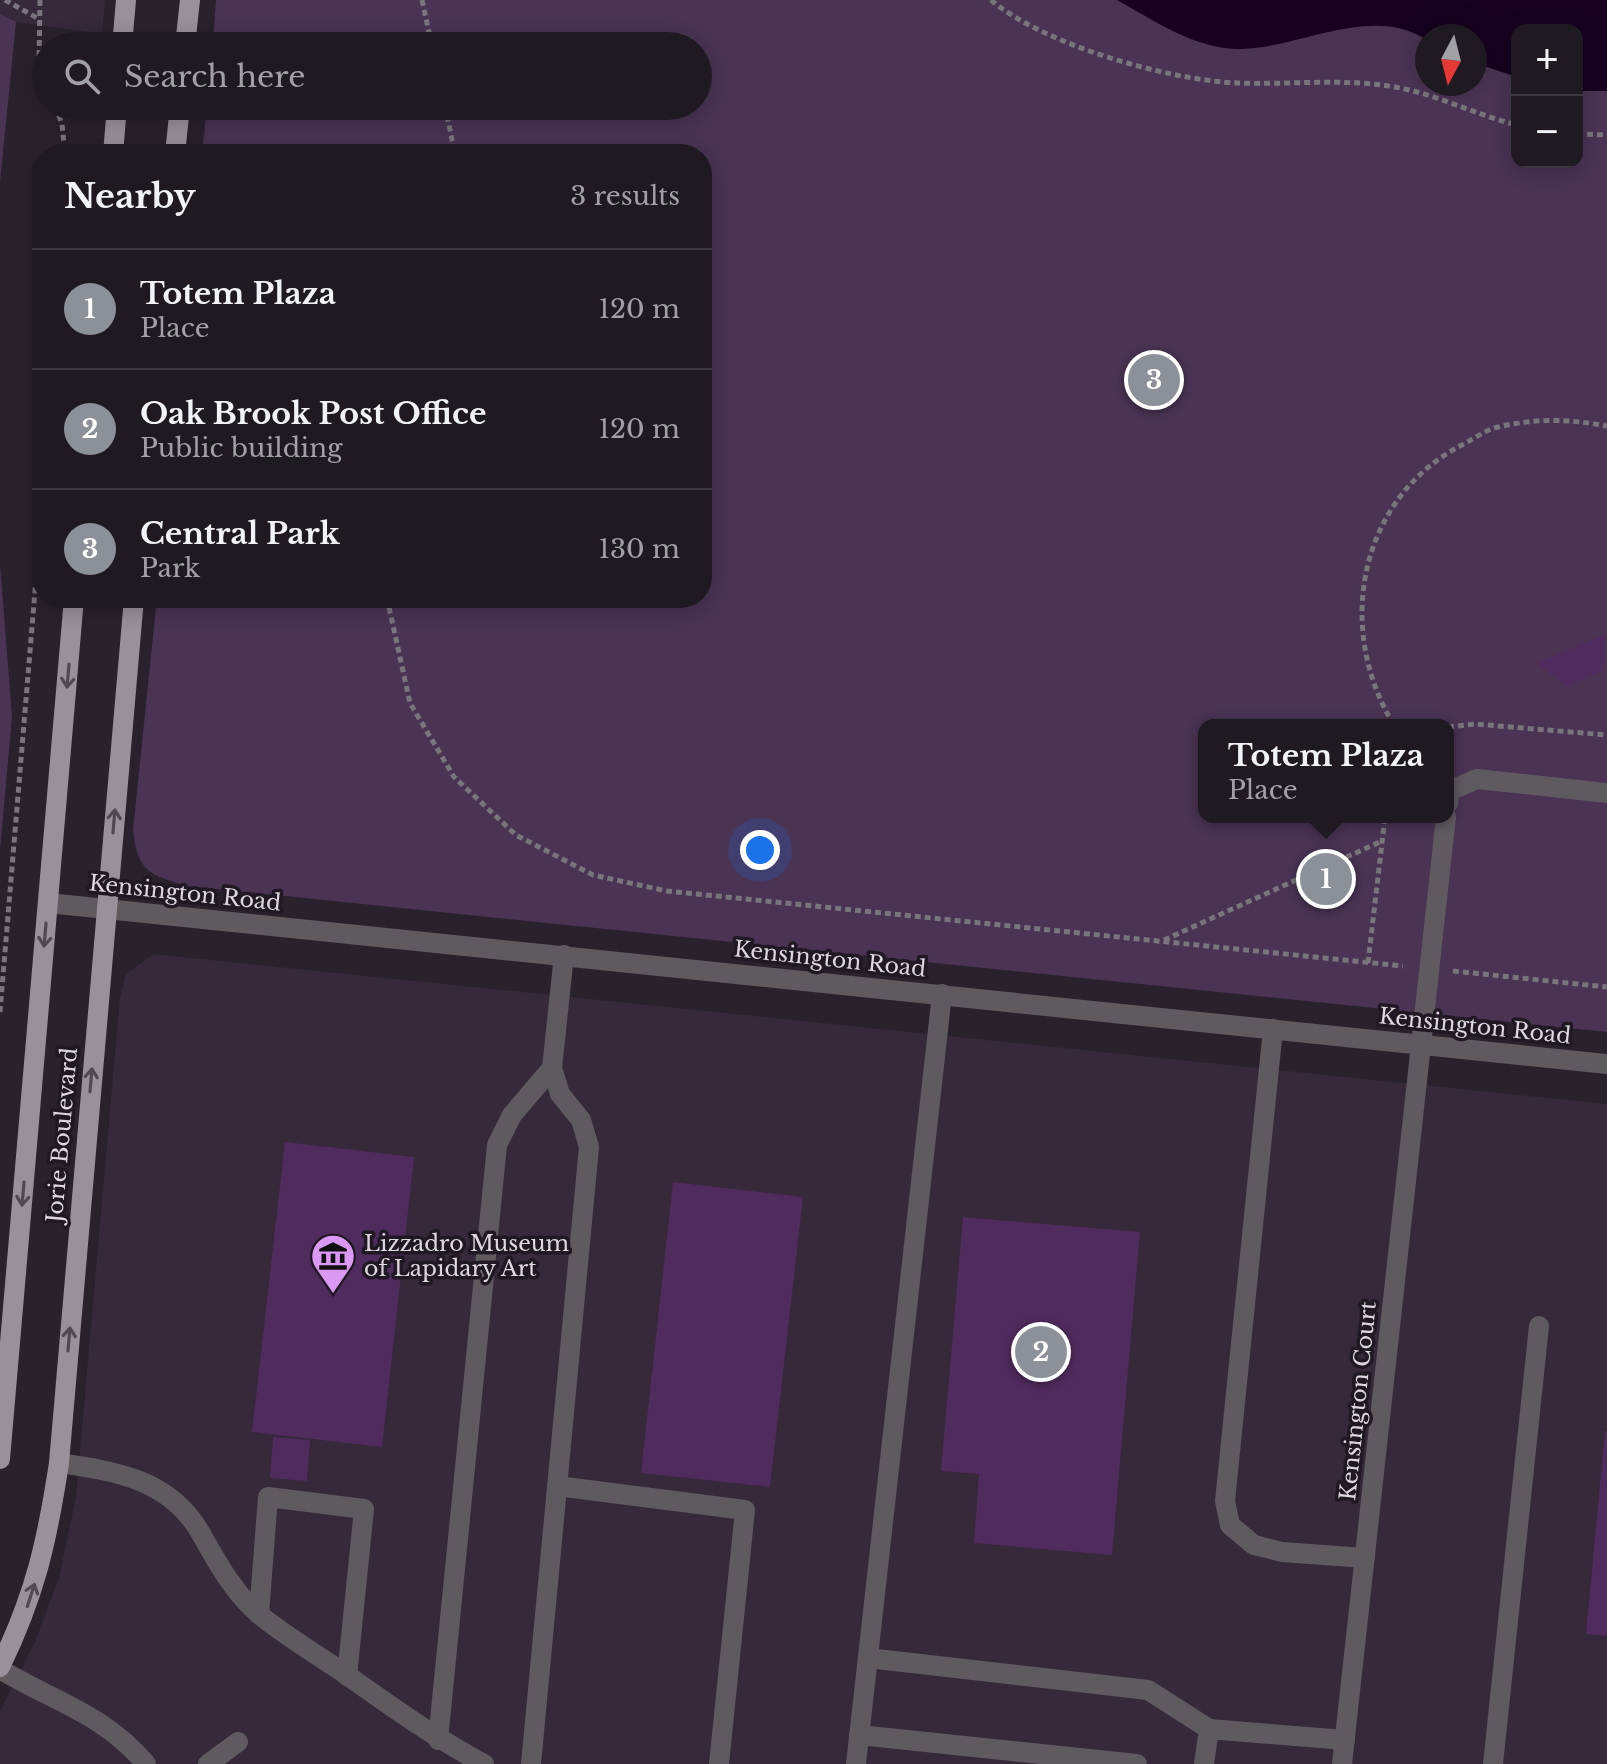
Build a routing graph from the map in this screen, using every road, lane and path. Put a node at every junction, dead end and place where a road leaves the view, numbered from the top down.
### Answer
1 (5, 0) edge
2 (40, 0) edge
3 (126, 0) edge
4 (190, 0) edge
5 (422, 0) edge
6 (991, 0) edge
7 (39, 19) junction
8 (39, 32) edge
9 (123, 32) edge
10 (187, 32) edge
11 (429, 32) edge
12 (58, 120) edge
13 (116, 120) edge
14 (179, 120) edge
15 (448, 120) edge
16 (1511, 123) edge
17 (1583, 134) edge
18 (1607, 135) edge
19 (63, 144) edge
20 (114, 144) edge
21 (176, 144) edge
22 (453, 144) edge
23 (1607, 426) edge
24 (34, 608) edge
25 (73, 608) edge
26 (133, 608) edge
27 (389, 608) edge
28 (1390, 719) edge
29 (1454, 727) edge
30 (1607, 735) edge
31 (1454, 789) edge
32 (1607, 793) edge
33 (1384, 823) edge
34 (1445, 823) edge
35 (1382, 841) junction
36 (48, 903) junction
37 (105, 909) junction
38 (1161, 941) junction
39 (564, 955) junction
40 (1368, 963) junction
41 (1430, 969) junction
42 (1607, 987) edge
43 (942, 994) junction
44 (0, 1012) edge
45 (1273, 1029) junction
46 (1422, 1044) junction
47 (1607, 1064) edge
48 (552, 1068) junction
49 (1539, 1326) dead end
50 (0, 1459) edge
51 (59, 1463) junction
52 (557, 1486) junction
53 (1365, 1558) junction
54 (259, 1614) junction
55 (868, 1658) junction
56 (0, 1668) edge
57 (347, 1676) junction
58 (1209, 1729) junction
59 (859, 1735) junction
60 (438, 1740) junction
61 (1345, 1740) junction
62 (238, 1742) dead end
63 (1348, 1763) edge
64 (146, 1764) edge
65 (208, 1764) edge
66 (484, 1764) edge
67 (531, 1764) edge
68 (719, 1764) edge
69 (856, 1764) edge
70 (1137, 1764) edge
71 (1204, 1764) edge
72 (1493, 1764) edge

1 - 7 path
2 - 7 path
3 - 9 main road
4 - 10 main road
5 - 11 path
6 - 16 path
7 - 8 path
12 - 19 path
13 - 20 main road
14 - 21 main road
15 - 22 path
17 - 18 path
23 - 28 path
24 - 44 path
25 -> 36 main road, Jorie Boulevard
37 -> 26 main road, Jorie Boulevard
27 - 38 path
29 - 30 path
31 - 32 lane
33 - 35 path
34 - 41 lane, Kensington Court
35 - 38 path
35 - 40 path
36 - 37 lane, Kensington Road
36 -> 50 main road, Jorie Boulevard
37 - 39 lane, Kensington Road
51 -> 37 main road, Jorie Boulevard
38 - 40 path
39 - 43 lane, Kensington Road
39 - 48 lane
40 - 41 path
41 - 42 path
41 - 46 lane, Kensington Court
43 - 45 lane, Kensington Road
43 - 55 lane
45 - 46 lane, Kensington Road
45 - 53 lane
46 - 47 lane, Kensington Road
46 - 53 lane, Kensington Court
48 - 52 lane
48 - 60 lane
49 - 72 lane
51 - 54 lane
56 -> 51 main road, Jorie Boulevard
52 - 67 lane
52 - 68 lane
53 - 61 lane, Kensington Court
54 - 57 lane
54 - 57 lane
55 - 58 lane
55 - 59 lane
56 - 64 lane
57 - 60 lane
58 - 61 lane
58 - 71 lane
59 - 69 lane
59 - 70 lane
60 - 66 lane
61 - 63 lane, Kensington Court
62 - 65 lane

